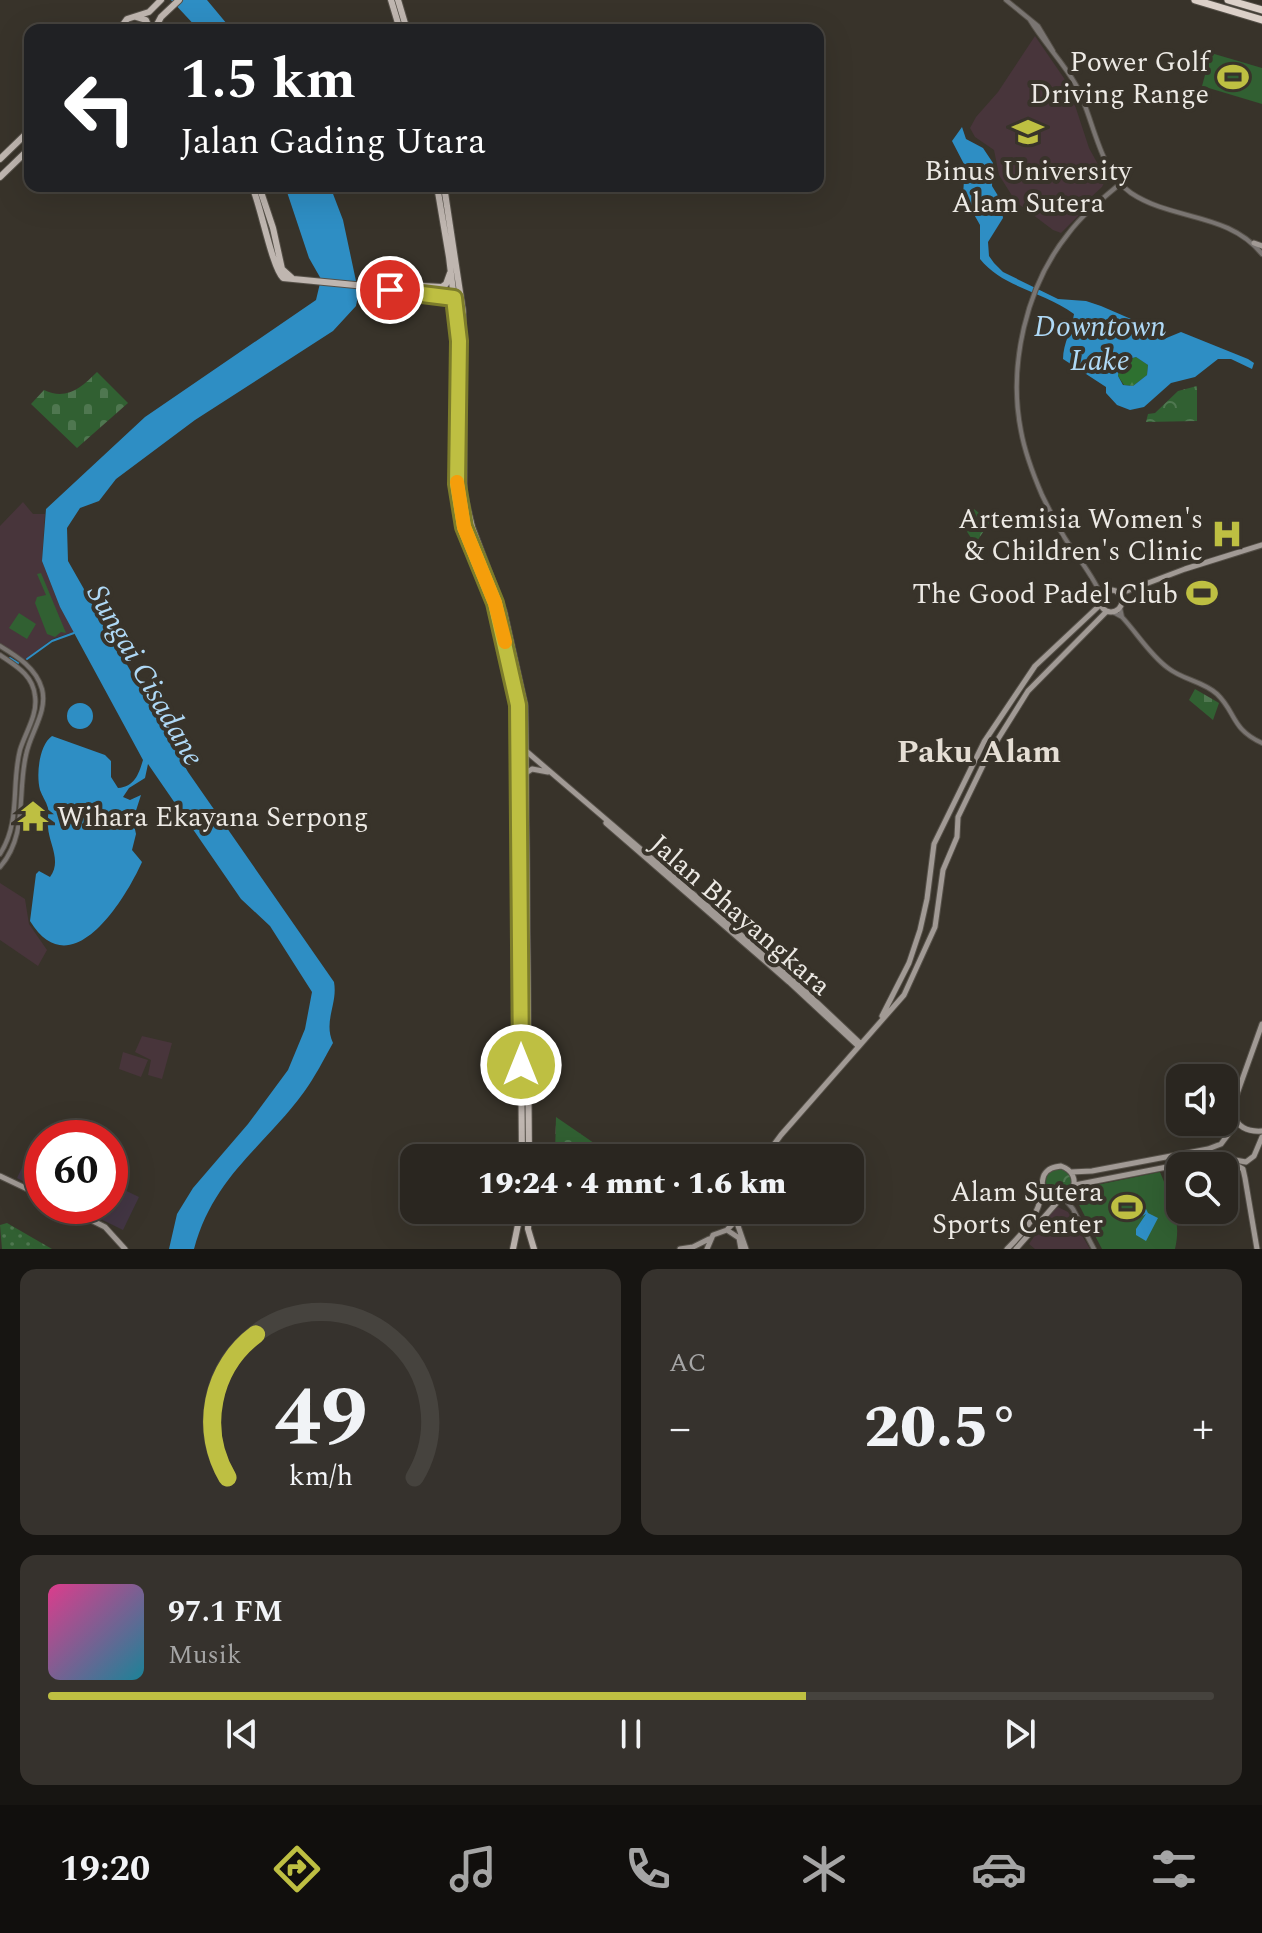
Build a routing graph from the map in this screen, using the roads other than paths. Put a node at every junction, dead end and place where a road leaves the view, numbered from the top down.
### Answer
1 (161, 0) edge
2 (179, 0) edge
3 (1006, 0) edge
4 (1195, 0) edge
5 (1228, 0) edge
6 (395, 3) edge
7 (1262, 10) edge
8 (132, 17) junction
9 (1262, 20) edge
10 (122, 24) edge
11 (150, 24) edge
12 (157, 24) edge
13 (399, 24) edge
14 (404, 24) edge
15 (24, 135) edge
16 (24, 152) edge
17 (0, 159) edge
18 (0, 177) edge
19 (1121, 183) junction
20 (254, 192) edge
21 (261, 192) edge
22 (438, 192) edge
23 (445, 192) edge
24 (1254, 243) junction
25 (1262, 246) edge
26 (1262, 254) edge
27 (278, 266) junction
28 (450, 272) junction
29 (380, 285) junction
30 (461, 292) junction
31 (454, 298) junction
32 (1262, 545) edge
33 (1129, 592) junction
34 (1104, 593) junction
35 (1119, 594) junction
36 (1122, 601) junction
37 (1100, 605) junction
38 (1120, 608) junction
39 (1107, 613) junction
40 (1122, 617) junction
41 (1078, 623) junction
42 (506, 632) junction
43 (0, 646) edge
44 (6, 650) junction
45 (1, 656) edge
46 (1010, 700) junction
47 (1018, 705) junction
48 (1262, 743) edge
49 (526, 751) junction
50 (549, 772) junction
51 (526, 773) junction
52 (949, 815) junction
53 (958, 817) junction
54 (0, 854) edge
55 (0, 867) edge
56 (932, 867) junction
57 (943, 870) junction
58 (880, 1020) junction
59 (1262, 1024) edge
60 (859, 1044) junction
61 (1238, 1091) edge
62 (1238, 1124) edge
63 (1262, 1134) edge
64 (1226, 1136) edge
65 (522, 1144) edge
66 (529, 1144) edge
67 (774, 1144) edge
68 (1251, 1160) junction
69 (1238, 1162) edge
70 (1238, 1165) edge
71 (1166, 1168) edge
72 (1086, 1171) junction
73 (1071, 1172) junction
74 (0, 1176) edge
75 (1245, 1178) junction
76 (1086, 1183) junction
77 (1042, 1184) junction
78 (24, 1187) edge
79 (1073, 1188) junction
80 (1062, 1198) junction
81 (1073, 1209) junction
82 (99, 1224) edge
83 (519, 1224) edge
84 (530, 1224) edge
85 (732, 1224) edge
86 (737, 1224) edge
87 (727, 1230) junction
88 (710, 1238) junction
89 (531, 1247) edge
90 (125, 1249) edge
91 (516, 1249) edge
92 (680, 1249) edge
93 (707, 1249) edge
94 (743, 1249) edge
95 (1007, 1249) edge
96 (1016, 1249) edge
97 (1094, 1249) edge
98 (1257, 1249) edge

1 - 8 main road
2 - 12 main road
3 - 19 street
4 - 9 highway
5 - 7 highway
6 - 13 main road
6 - 14 main road
8 - 10 main road
8 - 11 main road
15 - 17 main road
16 - 18 main road
19 - 24 street
19 - 34 street
20 - 27 main road
21 - 27 main road
22 - 28 main road
23 - 30 main road
24 - 25 main road
24 - 26 street
27 - 29 main road
28 - 29 main road
28 - 31 main road
29 - 31 main road
30 - 31 main road
30 - 42 main road
31 - 42 main road
32 - 33 main road
33 - 35 main road
33 - 36 main road
34 - 35 main road
34 - 37 main road
35 - 36 main road
36 - 38 main road
37 - 39 main road
37 - 41 main road
38 - 39 main road
38 - 40 street
39 - 40 street
39 - 41 main road
39 - 47 main road
40 - 48 street
41 - 46 main road
42 - 49 main road
42 - 65 main road
43 - 44 street
44 - 45 street
44 - 55 street
45 - 54 street
46 - 47 main road
46 - 52 main road
47 - 53 main road
49 - 50 main road, Jalan Bhayangkara
49 - 51 main road
50 - 51 main road
50 - 60 main road, Jalan Bhayangkara
51 - 66 main road
52 - 53 main road
52 - 56 main road
53 - 57 main road
56 - 57 main road
56 - 58 main road
57 - 58 main road
58 - 60 main road
59 - 61 main road
60 - 67 main road
62 - 63 main road
63 - 68 main road
64 - 72 main road
68 - 69 main road
68 - 75 main road
70 - 75 main road
71 - 76 main road
72 - 73 main road
72 - 76 main road
73 - 77 main road
73 - 79 main road
74 - 78 main road
75 - 98 main road
76 - 79 main road
77 - 80 main road
77 - 95 main road
79 - 80 main road
79 - 81 street
80 - 81 street
80 - 96 main road
81 - 97 street
82 - 90 main road
83 - 91 main road
84 - 89 main road
85 - 87 main road
86 - 94 main road
87 - 88 main road
87 - 94 main road
88 - 92 main road
88 - 93 main road

